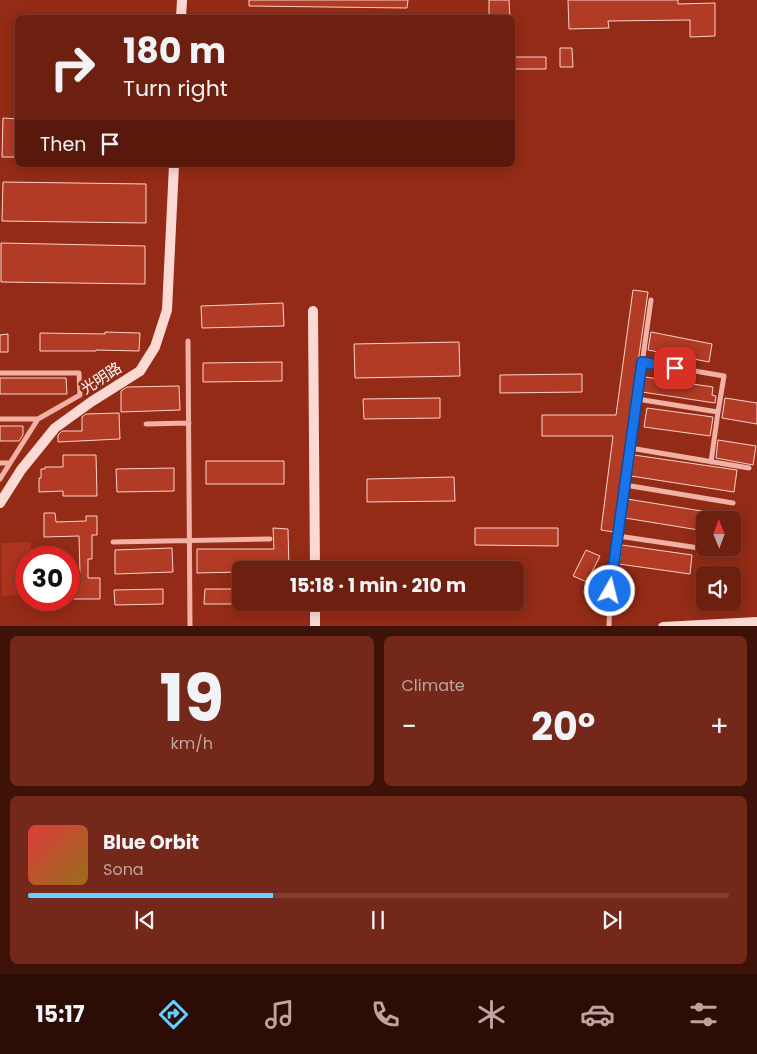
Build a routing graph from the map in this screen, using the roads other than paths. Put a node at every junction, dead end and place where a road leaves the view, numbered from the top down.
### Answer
1 (182, 0) edge
2 (181, 15) edge
3 (174, 167) edge
4 (651, 300) dead end
5 (313, 310) dead end
6 (188, 341) dead end
7 (642, 362) junction
8 (0, 373) edge
9 (637, 399) junction
10 (718, 412) junction
11 (0, 419) edge
12 (38, 419) junction
13 (189, 423) junction
14 (146, 424) dead end
15 (630, 448) junction
16 (711, 462) junction
17 (0, 463) edge
18 (9, 463) junction
19 (749, 468) dead end
20 (0, 478) edge
21 (625, 485) junction
22 (0, 502) edge
23 (734, 503) dead end
24 (618, 536) junction
25 (270, 539) dead end
26 (189, 540) junction
27 (113, 542) dead end
28 (696, 548) edge
29 (315, 561) edge
30 (315, 611) edge
31 (757, 622) edge
32 (190, 626) edge
33 (315, 626) edge
34 (609, 626) edge
35 (663, 626) edge

1 - 2 street
3 - 22 street, 光明路
4 - 7 street
5 - 29 street
6 - 13 street
7 - 9 street
7 - 10 street
8 - 12 street
9 - 10 street
9 - 15 street
10 - 16 street
11 - 12 street
12 - 18 street
13 - 14 street
13 - 26 street
15 - 16 street
15 - 21 street
16 - 19 street
17 - 18 street
18 - 20 street
21 - 23 street
21 - 24 street
24 - 28 street
24 - 34 street
25 - 26 street
26 - 27 street
26 - 32 street
30 - 33 street
31 - 35 street

